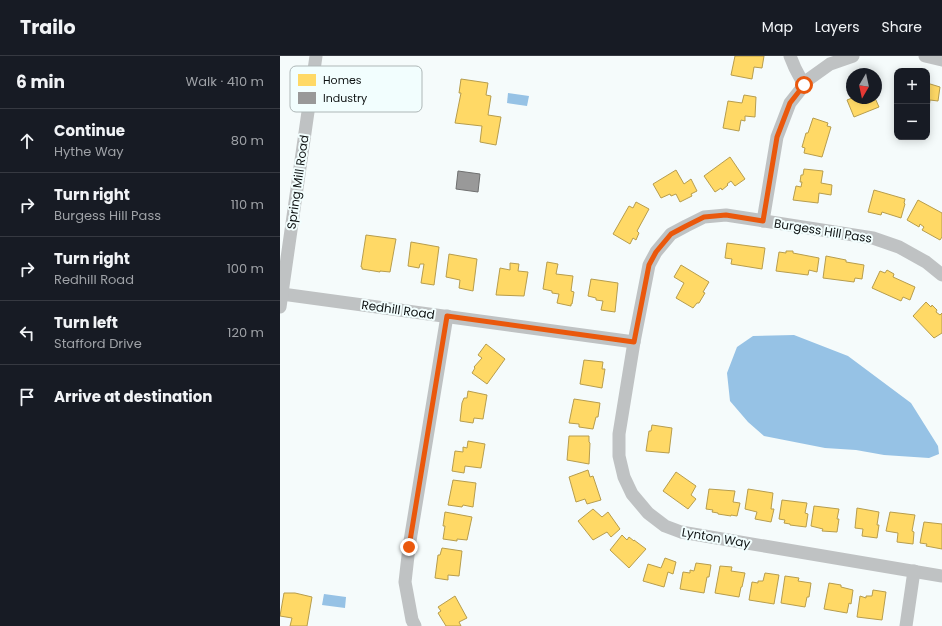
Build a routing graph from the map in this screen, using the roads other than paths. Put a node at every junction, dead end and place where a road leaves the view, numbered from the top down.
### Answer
1 (316, 56) edge
2 (790, 56) edge
3 (853, 56) edge
4 (925, 56) edge
5 (838, 58) edge
6 (942, 60) edge
7 (315, 66) edge
8 (804, 85) junction
9 (308, 112) edge
10 (763, 221) junction
11 (942, 275) edge
12 (282, 294) junction
13 (280, 307) edge
14 (447, 316) junction
15 (634, 342) junction
16 (914, 571) junction
17 (942, 576) edge
18 (415, 626) edge
19 (906, 626) edge

1 - 7 street, Spring Mill Road
2 - 8 street
3 - 5 street
4 - 6 street
5 - 8 street
8 - 10 street
9 - 12 street, Spring Mill Road
10 - 11 street, Burgess Hill Pass
10 - 15 street, Burgess Hill Pass
12 - 13 street, Spring Mill Road
12 - 14 street, Redhill Road
14 - 15 street, Redhill Road
14 - 18 street
15 - 16 street, Lynton Way
16 - 17 street, Lynton Way
16 - 19 street

